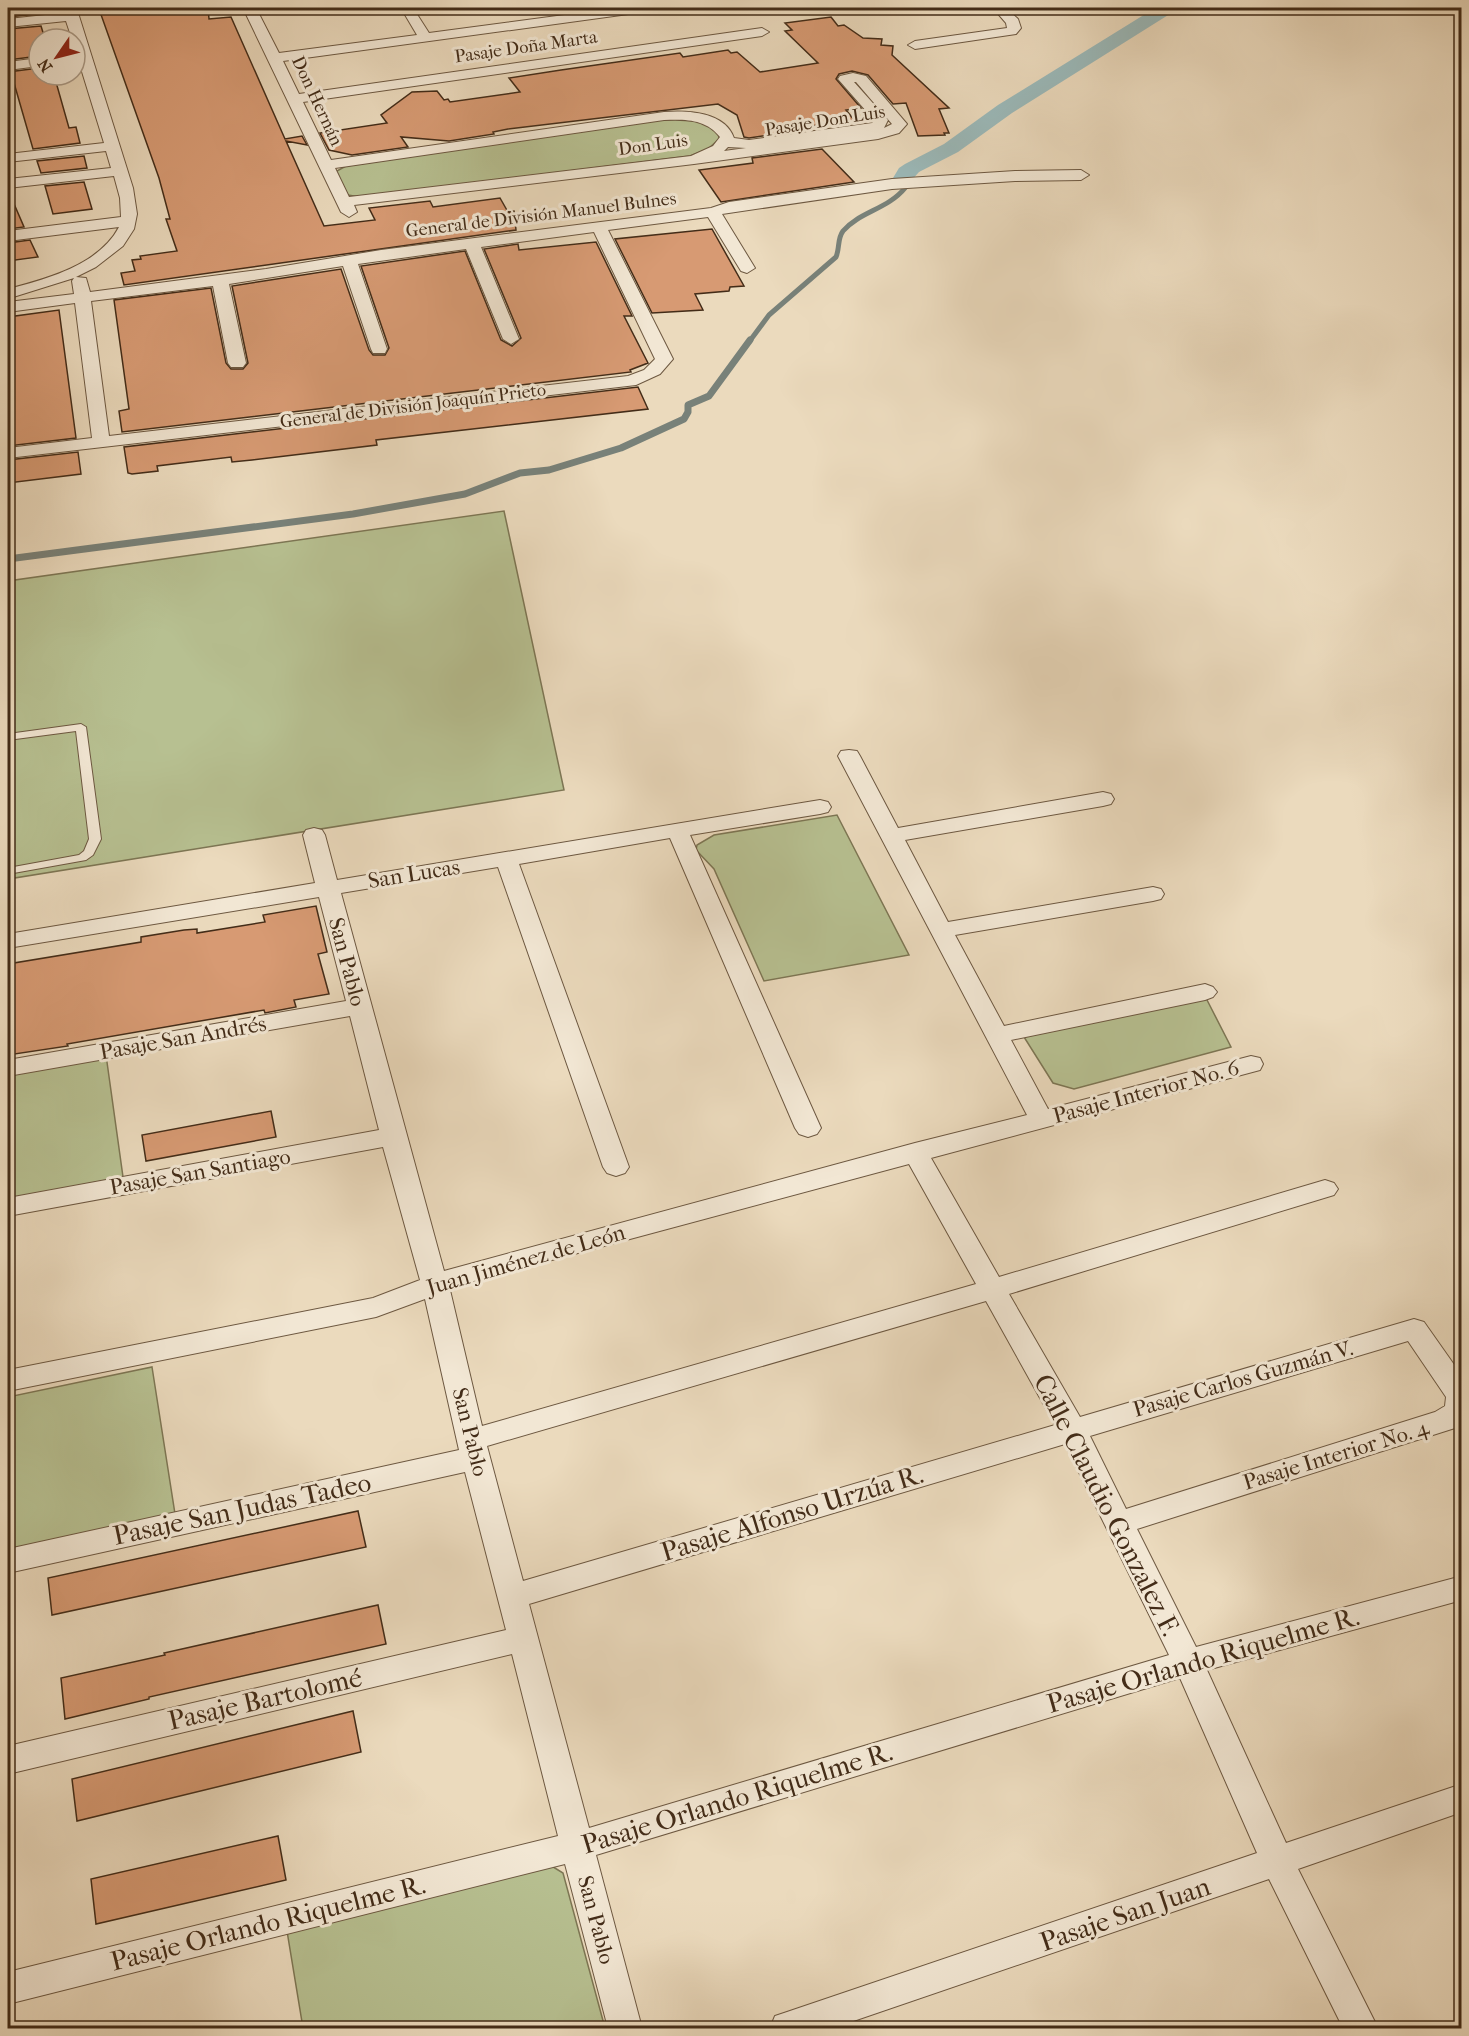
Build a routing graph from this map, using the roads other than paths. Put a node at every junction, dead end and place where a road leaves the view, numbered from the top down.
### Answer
1 (250, 8) edge
2 (407, 8) edge
3 (643, 8) edge
4 (999, 8) edge
5 (71, 12) edge
6 (8, 23) edge
7 (74, 27) edge
8 (762, 32) dead end
9 (425, 37) junction
10 (915, 45) dead end
11 (275, 58) junction
12 (27, 64) edge
13 (8, 66) edge
14 (87, 77) edge
15 (295, 99) junction
16 (725, 142) junction
17 (112, 146) junction
18 (757, 148) junction
19 (8, 158) edge
20 (694, 160) junction
21 (326, 165) junction
22 (120, 171) junction
23 (1081, 175) dead end
24 (8, 184) edge
25 (346, 207) joint
26 (713, 212) junction
27 (128, 221) junction
28 (599, 227) junction
29 (8, 236) edge
30 (472, 243) junction
31 (349, 260) junction
32 (747, 268) dead end
33 (79, 270) junction
34 (220, 280) junction
35 (8, 294) edge
36 (82, 296) junction
37 (8, 307) edge
38 (511, 339) dead end
39 (379, 349) dead end
40 (237, 363) dead end
41 (101, 442) junction
42 (8, 453) edge
43 (8, 737) edge
44 (849, 756) dead end
45 (1103, 799) dead end
46 (820, 807) dead end
47 (677, 830) junction
48 (314, 835) dead end
49 (892, 836) junction
50 (506, 859) junction
51 (8, 871) edge
52 (328, 888) junction
53 (1153, 894) dead end
54 (941, 930) junction
55 (8, 940) edge
56 (1205, 992) dead end
57 (359, 1007) junction
58 (997, 1035) junction
59 (1251, 1064) dead end
60 (8, 1068) edge
61 (1041, 1119) junction
62 (808, 1128) dead end
63 (393, 1136) junction
64 (915, 1152) junction
65 (616, 1167) dead end
66 (1325, 1189) dead end
67 (8, 1207) edge
68 (435, 1285) junction
69 (993, 1289) junction
70 (1414, 1329) joint
71 (8, 1381) edge
72 (1072, 1429) junction
73 (473, 1449) junction
74 (1118, 1523) junction
75 (8, 1561) edge
76 (1461, 1588) edge
77 (512, 1597) junction
78 (523, 1639) junction
79 (1188, 1662) junction
80 (8, 1760) edge
81 (1461, 1798) edge
82 (577, 1846) junction
83 (1278, 1862) junction
84 (8, 1988) edge
85 (624, 2028) edge
86 (787, 2028) edge
87 (1361, 2028) edge

1 - 11 street, Don Hernán
2 - 9 street
3 - 9 street
4 - 10 street
5 - 6 street
5 - 7 street
8 - 15 street, Pasaje Doña Marta
9 - 11 street
11 - 15 street, Don Hernán
12 - 13 street
14 - 17 street
15 - 21 street, Don Hernán
16 - 18 street, Pasaje Don Luis
16 - 20 street, Don Luis
16 - 21 street, Don Luis
17 - 19 street
17 - 22 street
18 - 18 street, Pasaje Don Luis
18 - 20 street, Pasaje Don Luis
20 - 25 street, Don Luis
21 - 25 street, Don Hernán
22 - 24 street
22 - 27 street
23 - 26 street, General de División Manuel Bulnes
26 - 28 street, General de División Manuel Bulnes
26 - 32 street
27 - 29 street
27 - 33 street
28 - 30 street, General de División Manuel Bulnes
28 - 41 street, General de División Joaquín Prieto
30 - 31 street, General de División Manuel Bulnes
30 - 38 street
31 - 34 street, General de División Manuel Bulnes
31 - 39 street
33 - 35 street
33 - 36 street
34 - 36 street, General de División Manuel Bulnes
34 - 40 street
36 - 37 street, General de División Manuel Bulnes
36 - 41 street
41 - 42 street, General de División Joaquín Prieto
43 - 51 lane
44 - 49 street
45 - 49 street
46 - 47 street, San Lucas
47 - 50 street, San Lucas
47 - 62 street
48 - 52 street, San Pablo
49 - 54 street
50 - 52 street, San Lucas
50 - 65 street
52 - 55 street, San Lucas
52 - 57 street, San Pablo
53 - 54 street
54 - 58 street
56 - 58 street
57 - 60 street, Pasaje San Andrés
57 - 63 street, San Pablo
58 - 61 street
59 - 61 street, Pasaje Interior No. 6
61 - 64 street, Juan Jiménez de León
63 - 67 street, Pasaje San Santiago
63 - 68 street, San Pablo
64 - 68 street, Juan Jiménez de León
64 - 69 street, Calle Claudio Gonzalez F.
66 - 69 street, Pasaje San Judas Tadeo
68 - 71 street, Juan Jiménez de León
68 - 73 street, San Pablo
69 - 72 street, Calle Claudio Gonzalez F.
69 - 73 street, Pasaje San Judas Tadeo
70 - 72 street, Pasaje Carlos Guzmán V.
70 - 74 street, Pasaje Interior No. 4
72 - 74 street, Calle Claudio Gonzalez F.
72 - 77 street, Pasaje Alfonso Urzúa R.
73 - 75 street, Pasaje San Judas Tadeo
73 - 77 street, San Pablo
74 - 79 street, Calle Claudio Gonzalez F.
76 - 79 street, Pasaje Orlando Riquelme R.
77 - 78 street, San Pablo
78 - 80 street, Pasaje Bartolomé
78 - 82 street, San Pablo
79 - 82 street, Pasaje Orlando Riquelme R.
79 - 83 street, Calle Claudio Gonzalez F.
81 - 83 street, Pasaje San Juan
82 - 84 street, Pasaje Orlando Riquelme R.
82 - 85 street, San Pablo
83 - 86 street, Pasaje San Juan
83 - 87 street, Calle Claudio Gonzalez F.

